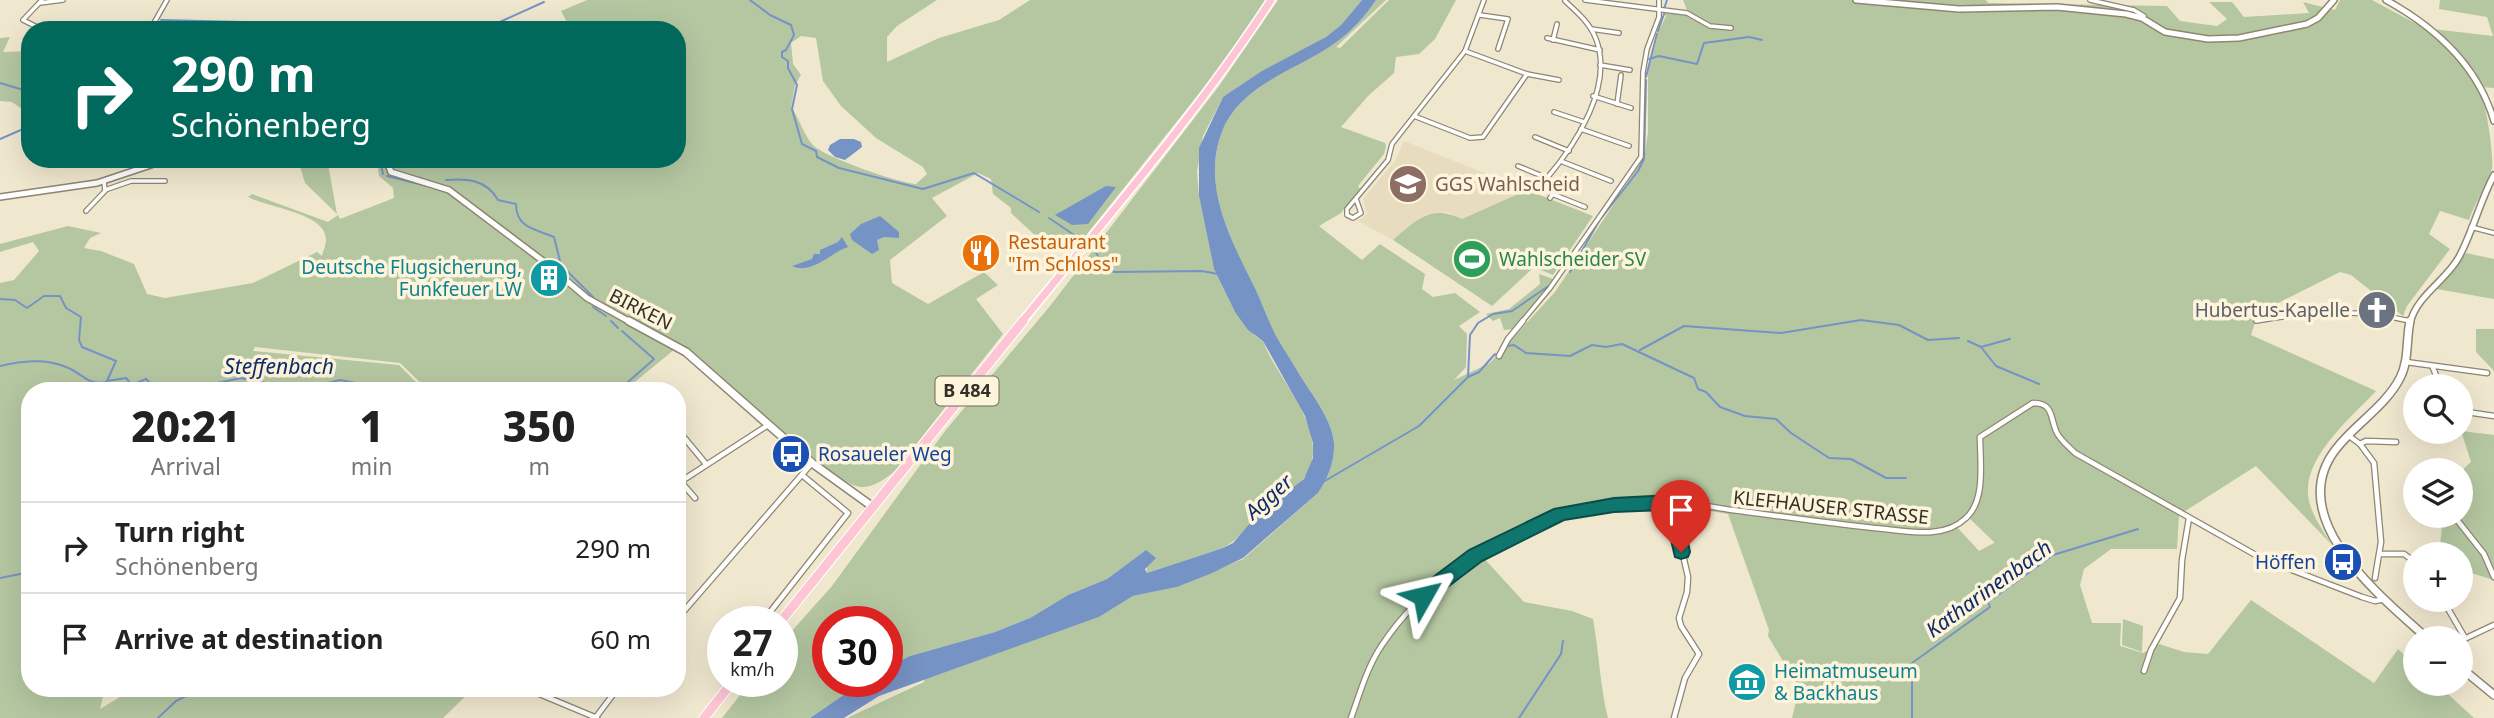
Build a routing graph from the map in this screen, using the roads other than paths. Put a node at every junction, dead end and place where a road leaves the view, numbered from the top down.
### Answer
1 (63, 0) edge
2 (167, 0) edge
3 (1271, 0) edge
4 (1484, 0) edge
5 (1565, 0) edge
6 (1585, 0) edge
7 (1659, 0) edge
8 (1856, 0) edge
9 (2090, 0) edge
10 (2334, 0) edge
11 (2386, 0) edge
12 (41, 1) edge
13 (1660, 11) junction
14 (1480, 15) junction
15 (2142, 18) junction
16 (25, 21) edge
17 (155, 21) edge
18 (1558, 24) dead end
19 (1591, 29) junction
20 (1731, 29) dead end
21 (1619, 33) dead end
22 (1547, 38) dead end
23 (1553, 40) junction
24 (1498, 49) dead end
25 (1600, 50) junction
26 (1465, 51) junction
27 (1600, 65) junction
28 (1630, 69) dead end
29 (1527, 74) junction
30 (1621, 75) dead end
31 (1559, 80) dead end
32 (1593, 96) junction
33 (1617, 104) junction
34 (1631, 108) dead end
35 (1554, 111) dead end
36 (1414, 116) junction
37 (2494, 121) edge
38 (1584, 122) junction
39 (1581, 129) junction
40 (1535, 137) dead end
41 (1629, 146) dead end
42 (1569, 151) junction
43 (1563, 162) junction
44 (1518, 166) dead end
45 (142, 168) edge
46 (389, 168) edge
47 (2494, 175) edge
48 (1547, 178) junction
49 (104, 181) junction
50 (165, 181) dead end
51 (1611, 181) dead end
52 (105, 190) junction
53 (0, 197) edge
54 (1356, 199) junction
55 (1585, 207) dead end
56 (86, 211) dead end
57 (2470, 226) junction
58 (2494, 233) edge
59 (2256, 321) dead end
60 (2410, 321) junction
61 (1499, 356) dead end
62 (2406, 362) junction
63 (2432, 367) junction
64 (2487, 373) dead end
65 (2435, 374) edge
66 (2473, 413) edge
67 (2494, 416) edge
68 (768, 425) junction
69 (2349, 436) junction
70 (686, 440) edge
71 (2396, 442) dead end
72 (2360, 444) junction
73 (812, 463) junction
74 (706, 464) junction
75 (802, 475) junction
76 (686, 478) edge
77 (686, 490) edge
78 (695, 498) dead end
79 (1671, 502) junction
80 (873, 507) junction
81 (2189, 518) junction
82 (2463, 528) edge
83 (2380, 554) junction
84 (2403, 554) edge
85 (2375, 578) dead end
86 (2494, 578) edge
87 (2386, 599) junction
88 (775, 606) edge
89 (793, 606) edge
90 (686, 609) edge
91 (2494, 625) edge
92 (2414, 626) edge
93 (2473, 635) edge
94 (2144, 671) dead end
95 (2473, 678) edge
96 (2494, 695) edge
97 (547, 697) edge
98 (611, 697) edge
99 (720, 697) edge
100 (597, 717) edge
101 (704, 718) edge
102 (1351, 718) edge
103 (1674, 718) edge

1 - 12 street
2 - 17 street
3 - 80 main road, B 484
4 - 14 street
5 - 19 street
6 - 13 street
7 - 13 street
8 - 15 street
9 - 15 street
10 - 15 street
11 - 37 street
12 - 16 street
13 - 20 street
13 - 61 street
14 - 24 street
14 - 26 street
18 - 23 street
19 - 21 street
19 - 25 street
22 - 23 street
23 - 25 street
25 - 27 street
26 - 29 street
26 - 36 street
27 - 28 street
27 - 32 street
29 - 31 street
29 - 36 street
30 - 33 street
32 - 33 street
32 - 38 street
33 - 34 street
35 - 38 street
36 - 54 street
38 - 39 street
39 - 41 street
39 - 42 street
40 - 42 street
42 - 43 street
43 - 48 street
43 - 51 street
44 - 48 street
45 - 49 street
46 - 68 street, BIRKEN
47 - 57 street
48 - 55 street
49 - 52 street
49 - 53 street
50 - 52 street
52 - 56 street
54 - 54 street
57 - 58 street
57 - 60 street
59 - 60 street
60 - 62 street
62 - 63 street
62 - 69 street
63 - 64 street
63 - 65 street
66 - 67 street
68 - 73 street, BIRKEN
68 - 74 street
69 - 72 street
69 - 87 street
70 - 74 street
71 - 72 street
72 - 83 street
73 - 75 street
73 - 80 street, BIRKEN
74 - 76 street
75 - 88 street
75 - 90 street
77 - 78 street
79 - 81 street, KLEFHAUSER STRASSE
79 - 102 street, KLEFHAUSER STRASSE
79 - 103 street
80 - 89 main road, B 484
81 - 87 street, KLEFHAUSER STRASSE
81 - 94 street
82 - 86 street
83 - 84 street
83 - 85 street
87 - 92 street
91 - 93 street
95 - 96 street
97 - 100 street
98 - 100 street
99 - 101 main road

